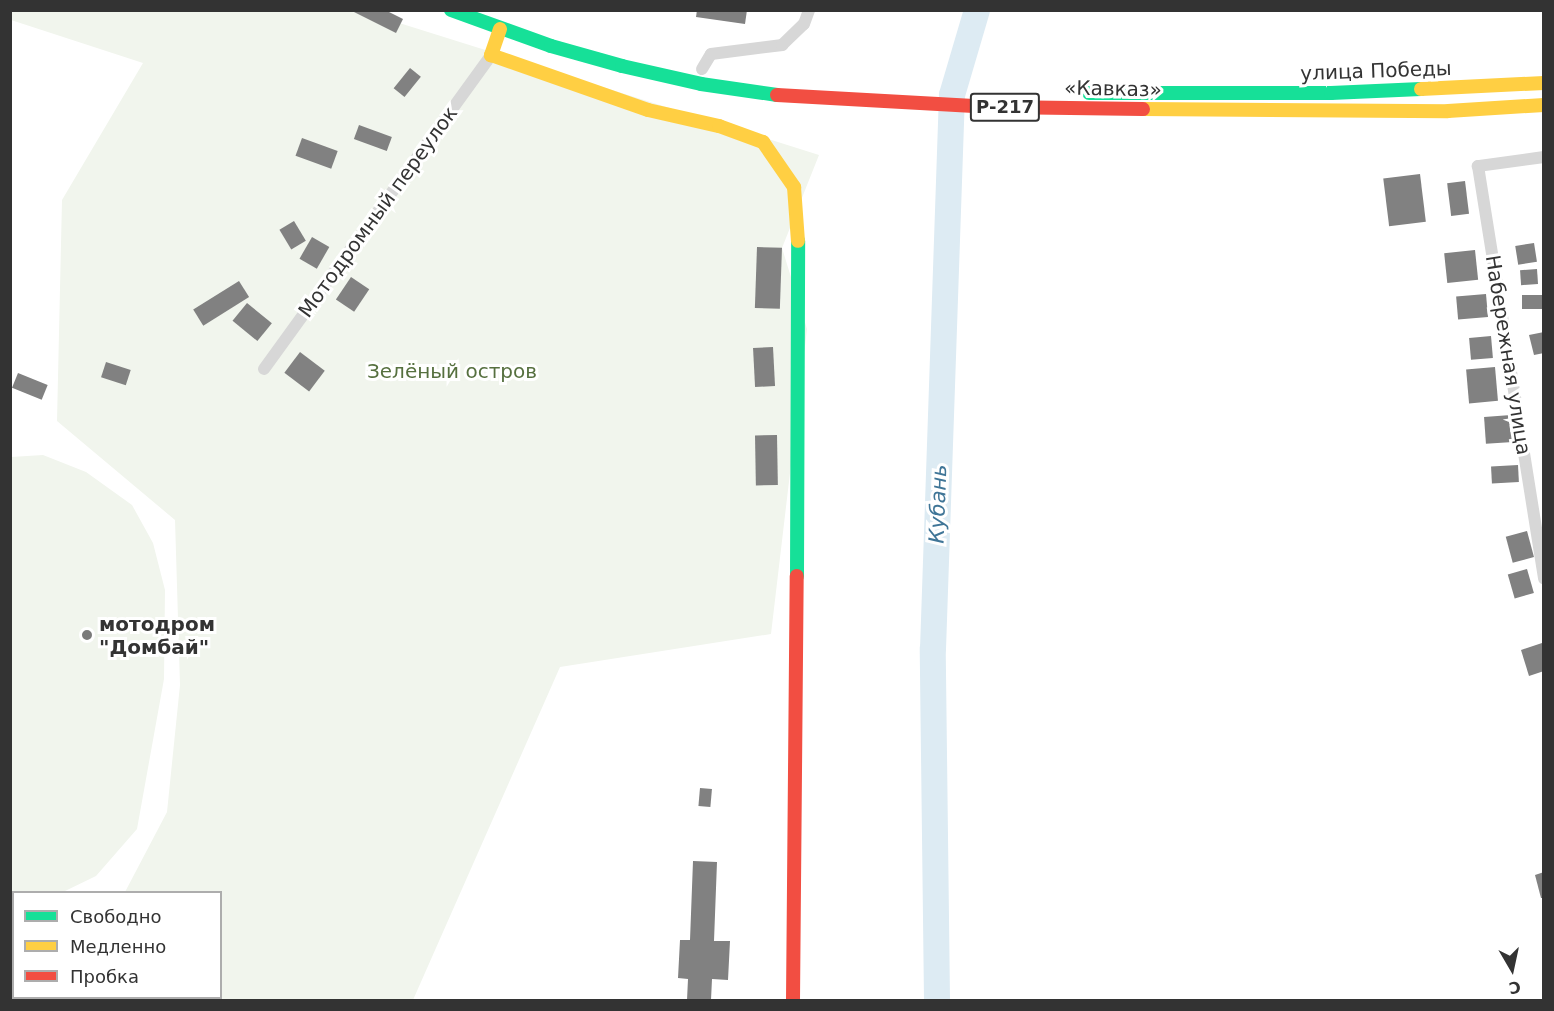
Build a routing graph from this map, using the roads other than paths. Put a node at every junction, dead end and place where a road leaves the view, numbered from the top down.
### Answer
1 (451, 10) edge
2 (493, 10) edge
3 (809, 10) edge
4 (531, 23) dead end
5 (500, 29) junction
6 (491, 55) junction
7 (701, 69) dead end
8 (1544, 83) edge
9 (793, 87) junction
10 (969, 91) dead end
11 (1071, 93) dead end
12 (1210, 93) joint
13 (1544, 105) edge
14 (1215, 110) joint
15 (1544, 157) edge
16 (264, 369) dead end
17 (1544, 579) edge
18 (793, 1000) edge

1 - 5 main road, Р-217
2 - 4 main road
3 - 7 street
5 - 6 main road
5 - 9 main road, Р-217
6 - 16 street, Мотодромный переулок
6 - 18 main road
8 - 12 main road, улица Победы
9 - 10 main road, Р-217
9 - 14 main road, «Кавказ» / Р-217
11 - 12 main road, «Кавказ»
13 - 14 main road, улица Победы / Р-217
15 - 17 street, Набережная улица

